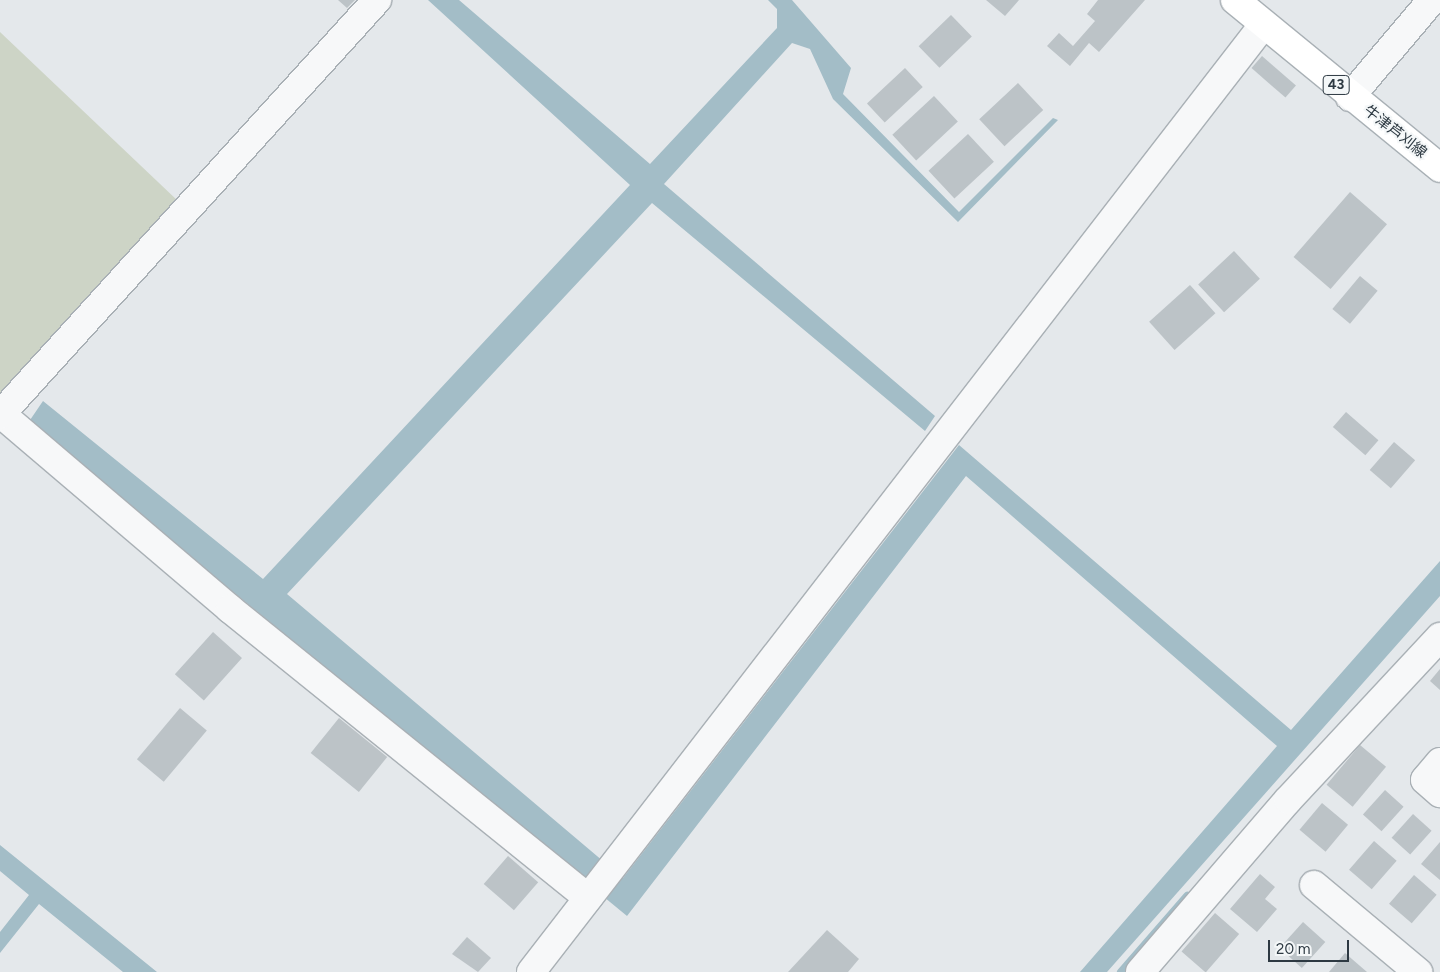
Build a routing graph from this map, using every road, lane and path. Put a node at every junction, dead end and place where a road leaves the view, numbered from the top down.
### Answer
1 (377, 0) edge
2 (1235, 0) edge
3 (1432, 0) edge
4 (1264, 24) junction
5 (1350, 97) junction
6 (1440, 168) edge
7 (0, 414) edge
8 (1440, 637) edge
9 (1440, 762) edge
10 (1440, 793) edge
11 (1314, 885) dead end
12 (588, 898) junction
13 (531, 972) edge
14 (1140, 972) edge
15 (1418, 972) edge

1 - 7 street
2 - 4 main road, 牛津芦刈線 / 43
3 - 5 street
4 - 5 main road, 牛津芦刈線 / 43
4 - 12 street
5 - 6 main road, 牛津芦刈線 / 43
7 - 12 street
8 - 14 street
9 - 10 street
11 - 15 street
12 - 13 street

